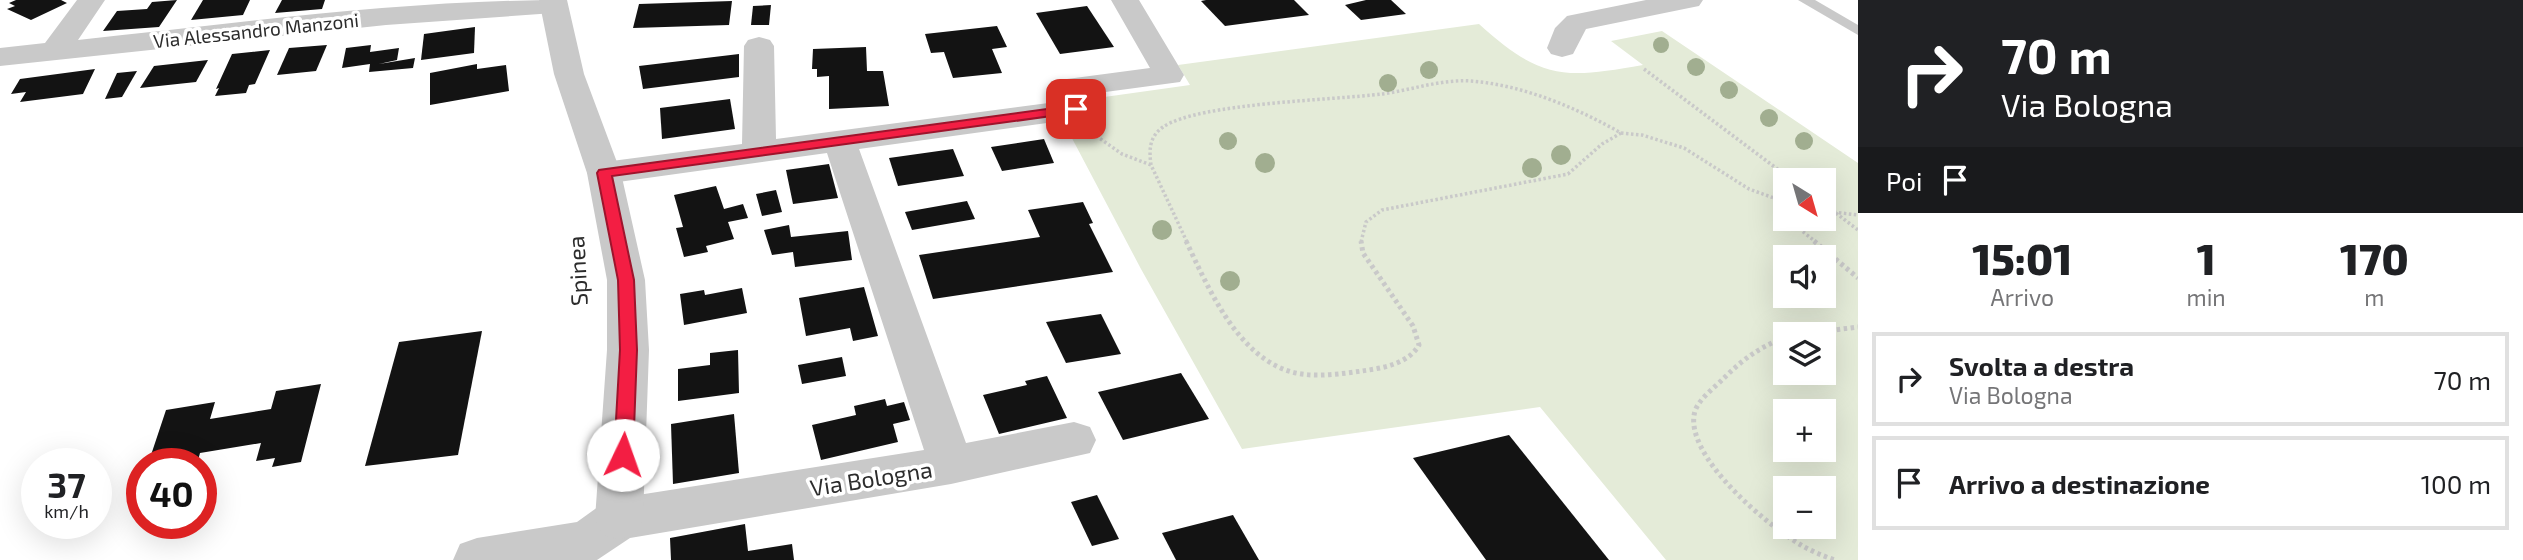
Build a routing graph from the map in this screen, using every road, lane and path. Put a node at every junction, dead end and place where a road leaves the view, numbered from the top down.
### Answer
1 (90, 0) edge
2 (1125, 0) edge
3 (1689, 0) edge
4 (1805, 0) edge
5 (553, 3) edge
6 (1858, 31) edge
7 (759, 46) dead end
8 (1562, 48) dead end
9 (55, 51) junction
10 (0, 57) edge
11 (1644, 69) dead end
12 (1088, 128) dead end
13 (1621, 133) junction
14 (840, 141) junction
15 (758, 152) junction
16 (1150, 165) junction
17 (1775, 168) edge
18 (604, 173) junction
19 (1773, 198) edge
20 (1836, 213) edge
21 (1836, 214) edge
22 (1858, 215) edge
23 (1858, 230) edge
24 (1802, 231) edge
25 (1858, 278) edge
26 (1858, 327) edge
27 (1836, 330) edge
28 (1773, 342) edge
29 (1074, 440) dead end
30 (951, 465) junction
31 (608, 545) edge
32 (477, 560) edge
33 (1835, 560) edge

1 - 9 street
2 - 14 street
3 - 8 street
4 - 6 lane
5 - 9 street, Via Alessandro Manzoni
5 - 18 street
7 - 15 street
9 - 10 street, Via Alessandro Manzoni
11 - 17 path
12 - 16 path
13 - 16 path
13 - 16 path
13 - 19 path
14 - 15 street
14 - 30 street, Via Bologna
15 - 18 street
18 - 31 street
20 - 22 path
21 - 23 path
24 - 25 path
26 - 27 path
28 - 33 path
29 - 30 street
30 - 31 street, Via Bologna
31 - 32 street, Via Bologna

